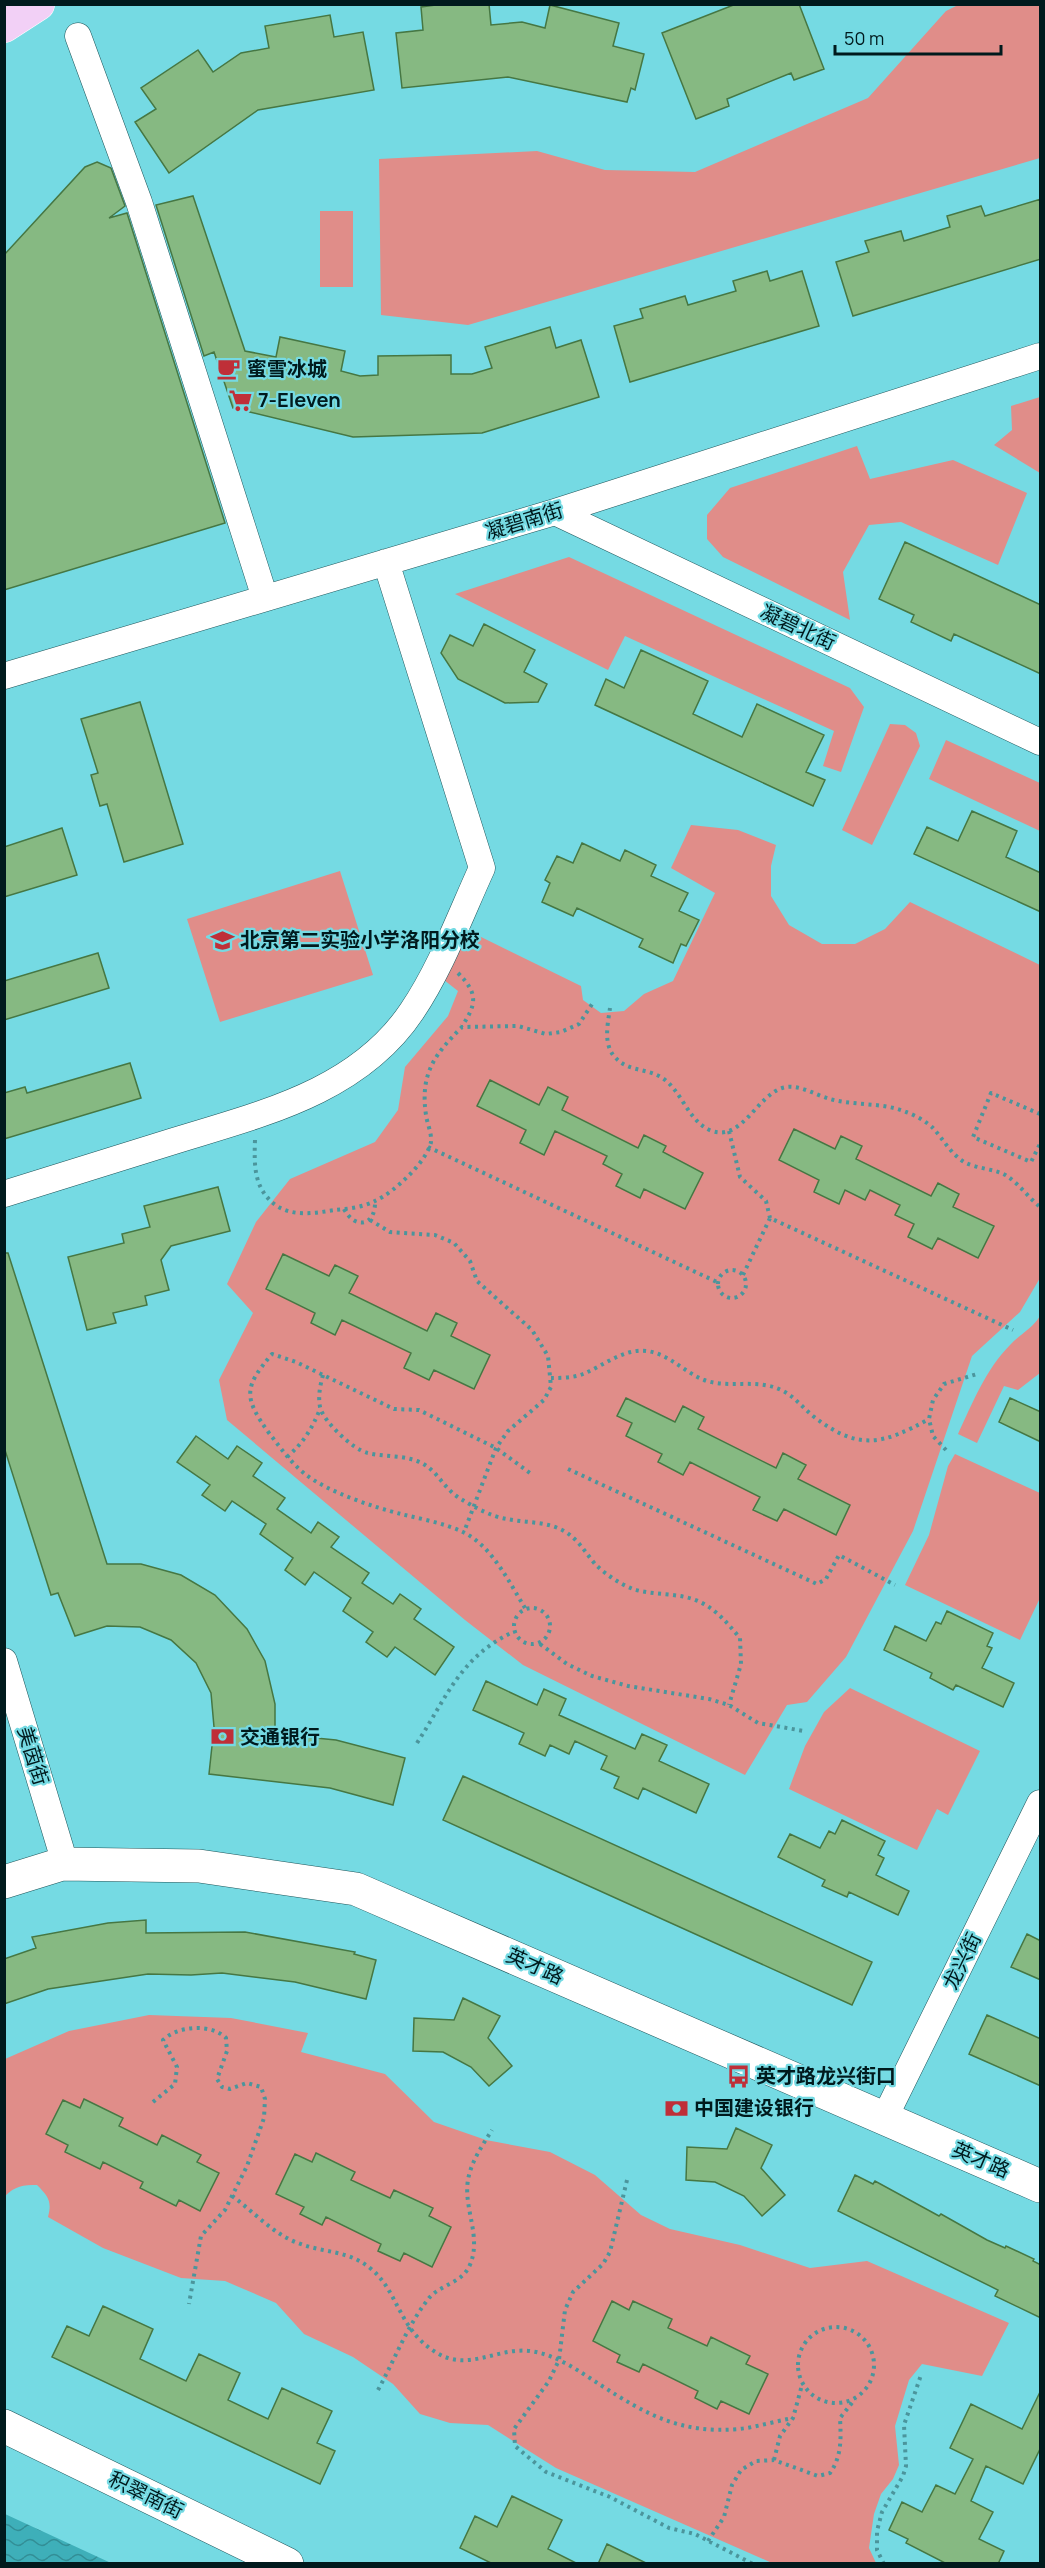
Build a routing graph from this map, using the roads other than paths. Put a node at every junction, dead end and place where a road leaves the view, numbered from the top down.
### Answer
1 (38, 4) edge
2 (4, 26) edge
3 (78, 36) dead end
4 (1041, 356) edge
5 (555, 512) junction
6 (386, 562) junction
7 (265, 598) junction
8 (4, 676) edge
9 (1041, 742) edge
10 (4, 1194) edge
11 (4, 1661) edge
12 (1041, 1803) edge
13 (61, 1850) junction
14 (4, 1869) edge
15 (4, 1882) edge
16 (887, 2113) junction
17 (1041, 2170) edge
18 (1041, 2186) edge
19 (4, 2426) edge
20 (287, 2564) edge

1 - 2 main road
3 - 7 street
4 - 5 street, 凝碧南街
5 - 6 street, 凝碧南街
5 - 9 street, 凝碧北街
6 - 7 street, 凝碧南街
6 - 10 street
7 - 8 street, 凝碧南街
11 - 13 street, 美茵街
12 - 16 street, 龙兴街
13 - 14 main road, 英才路
13 - 16 main road, 英才路
15 - 16 main road, 英才路
16 - 17 main road, 英才路
16 - 18 main road, 英才路
19 - 20 main road, 积翠南街

